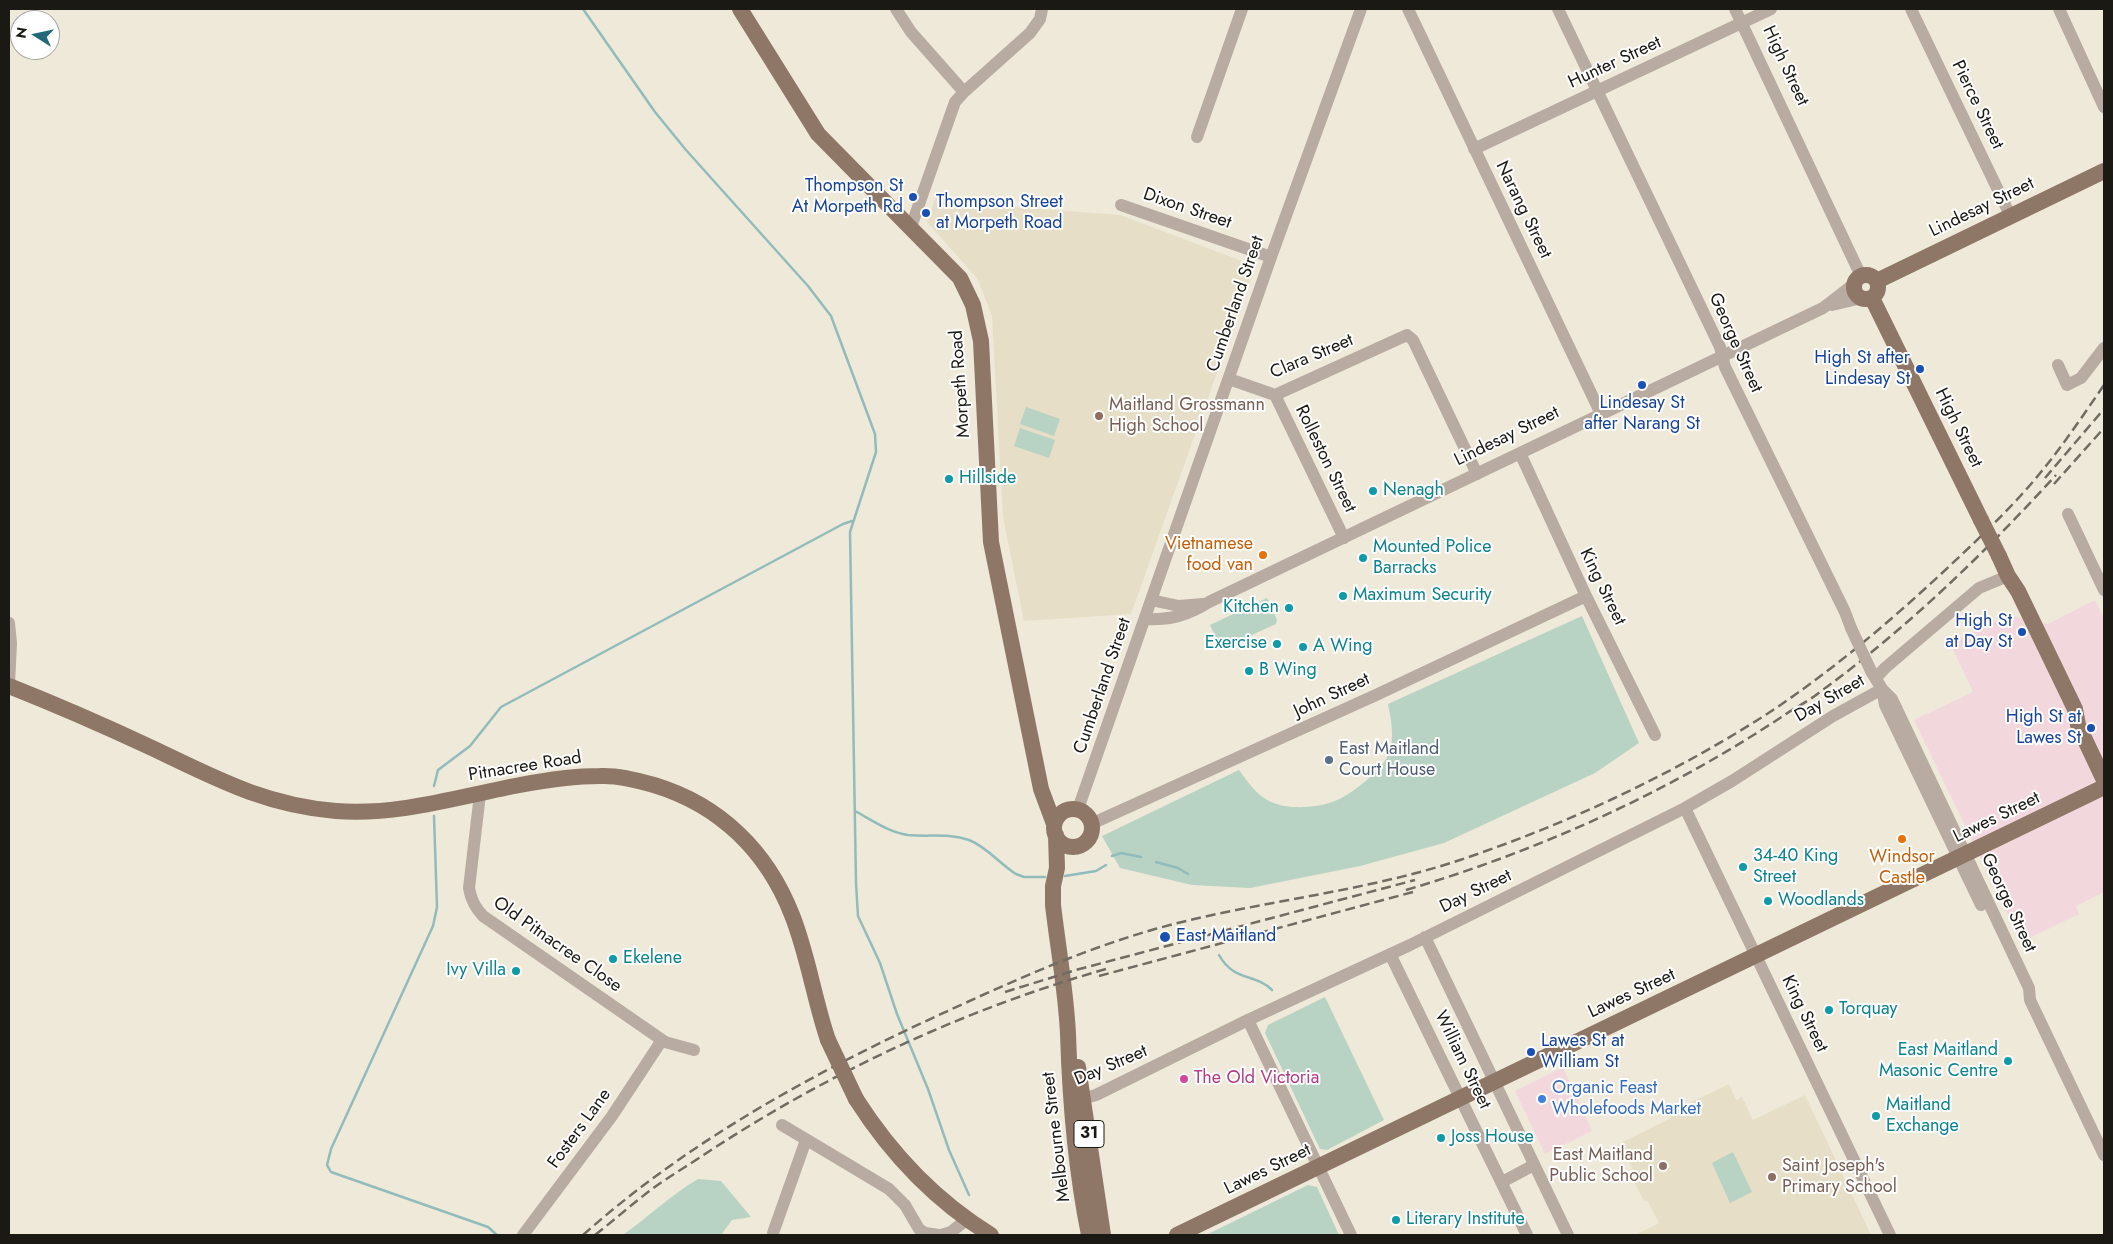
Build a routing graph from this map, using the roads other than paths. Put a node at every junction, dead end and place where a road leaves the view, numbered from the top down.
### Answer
1 (740, 9) edge
2 (896, 9) edge
3 (1042, 9) edge
4 (1242, 9) edge
5 (1362, 9) edge
6 (1403, 9) edge
7 (1558, 9) edge
8 (1735, 9) edge
9 (1771, 9) edge
10 (1911, 9) edge
11 (2059, 9) edge
12 (1411, 15) edge
13 (1742, 23) junction
14 (1597, 91) junction
15 (964, 92) junction
16 (2104, 107) edge
17 (1197, 138) dead end
18 (1474, 149) junction
19 (2104, 171) edge
20 (1121, 205) dead end
21 (2011, 217) junction
22 (911, 227) junction
23 (1271, 257) junction
24 (1865, 287) junction
25 (2104, 348) edge
26 (1722, 357) junction
27 (2058, 365) dead end
28 (1229, 379) junction
29 (1275, 395) junction
30 (1601, 414) junction
31 (1520, 453) junction
32 (1477, 474) junction
33 (2068, 514) dead end
34 (1344, 538) junction
35 (2008, 576) junction
36 (2104, 590) edge
37 (1586, 596) junction
38 (1151, 600) junction
39 (1209, 602) junction
40 (1145, 619) junction
41 (9, 624) edge
42 (1876, 680) junction
43 (9, 686) edge
44 (1655, 735) dead end
45 (1039, 775) junction
46 (2104, 780) edge
47 (2104, 787) edge
48 (480, 794) junction
49 (1685, 808) junction
50 (1072, 810) junction
51 (1091, 824) junction
52 (1055, 830) junction
53 (1080, 845) junction
54 (1962, 857) junction
55 (1057, 868) junction
56 (1425, 937) junction
57 (1390, 954) junction
58 (1757, 957) junction
59 (1248, 1020) junction
60 (662, 1040) junction
61 (694, 1050) dead end
62 (1494, 1082) junction
63 (1461, 1098) junction
64 (1078, 1100) junction
65 (782, 1126) dead end
66 (806, 1140) junction
67 (2104, 1155) edge
68 (1534, 1165) junction
69 (1318, 1168) junction
70 (1502, 1182) junction
71 (966, 1220) junction
72 (773, 1233) dead end
73 (1186, 1233) edge
74 (523, 1235) edge
75 (940, 1235) edge
76 (991, 1235) edge
77 (1090, 1235) edge
78 (1103, 1235) edge
79 (1351, 1235) edge
80 (1526, 1235) edge
81 (1568, 1235) edge
82 (1890, 1235) edge

1 - 22 main road, Morpeth Road / 31
2 - 15 street
3 - 15 street
4 - 17 street
5 - 23 street, Cumberland Street
6 - 12 street, Narang Street
7 - 14 street, George Street
8 - 13 street, High Street
9 - 13 street, Hunter Street
10 - 21 street, Pierce Street
11 - 16 street
12 - 18 street, Narang Street
13 - 14 street, Hunter Street
13 - 24 street, High Street
14 - 18 street, Hunter Street
14 - 26 street, George Street
15 - 22 street
18 - 30 street, Narang Street
19 - 21 main road, Lindesay Street
20 - 23 street, Dixon Street
21 - 24 main road, Lindesay Street
22 - 45 main road, Morpeth Road / 31
23 - 28 street, Cumberland Street
24 - 26 street, Lindesay Street
24 - 35 main road, High Street, bridge
25 - 27 street
26 - 30 street, Lindesay Street
26 - 42 street, George Street, bridge
28 - 29 street, Clara Street
28 - 38 street, Cumberland Street
29 - 32 street, Clara Street
29 - 34 street, Rolleston Street
30 - 31 street, Lindesay Street
31 - 32 street, Lindesay Street
31 - 37 street, King Street
32 - 34 street, Lindesay Street
33 - 36 street
34 - 39 street, Lindesay Street
35 - 42 street, Day Street
35 - 46 main road, High Street
37 - 44 street, King Street
37 - 51 street, John Street
38 - 39 street, Lindesay Street
38 - 40 street, Cumberland Street
39 - 40 street, Lindesay Street
40 - 50 street, Cumberland Street
41 - 43 street
42 - 49 street, Day Street
42 - 54 street, George Street
43 - 48 main road, Pitnacree Road
45 - 50 main road, Morpeth Road / 31
45 - 52 main road, Morpeth Road / 31
47 - 54 main road, Lawes Street
48 - 60 street, Old Pitnacree Close
48 - 71 main road, Pitnacree Road, bridge
49 - 56 street, Day Street
49 - 58 street, King Street
50 - 51 main road, 31
50 - 52 main road
51 - 53 main road
52 - 53 main road
52 - 55 main road, Melbourne Street / 31
53 - 55 main road
54 - 58 main road, Lawes Street
54 - 67 street, George Street
55 - 64 main road, Melbourne Street / 31
56 - 57 street, Day Street
56 - 62 street, William Street
57 - 59 street, Day Street
57 - 63 street, William Street
58 - 62 main road, Lawes Street
58 - 82 street, King Street
59 - 64 street, Day Street
59 - 69 street
60 - 61 street, Old Pitnacree Close
60 - 74 street, Fosters Lane
62 - 63 main road, Lawes Street
62 - 68 street, William Street
63 - 69 main road, Lawes Street
63 - 70 street, William Street
64 - 77 main road, Melbourne Street / 31
64 - 78 main road, Melbourne Street / 31
65 - 66 street
66 - 72 street
66 - 75 street
68 - 70 street
68 - 81 street, William Street
69 - 73 main road, Lawes Street
69 - 79 street
70 - 80 street, William Street
71 - 75 street
71 - 76 main road, Pitnacree Road

